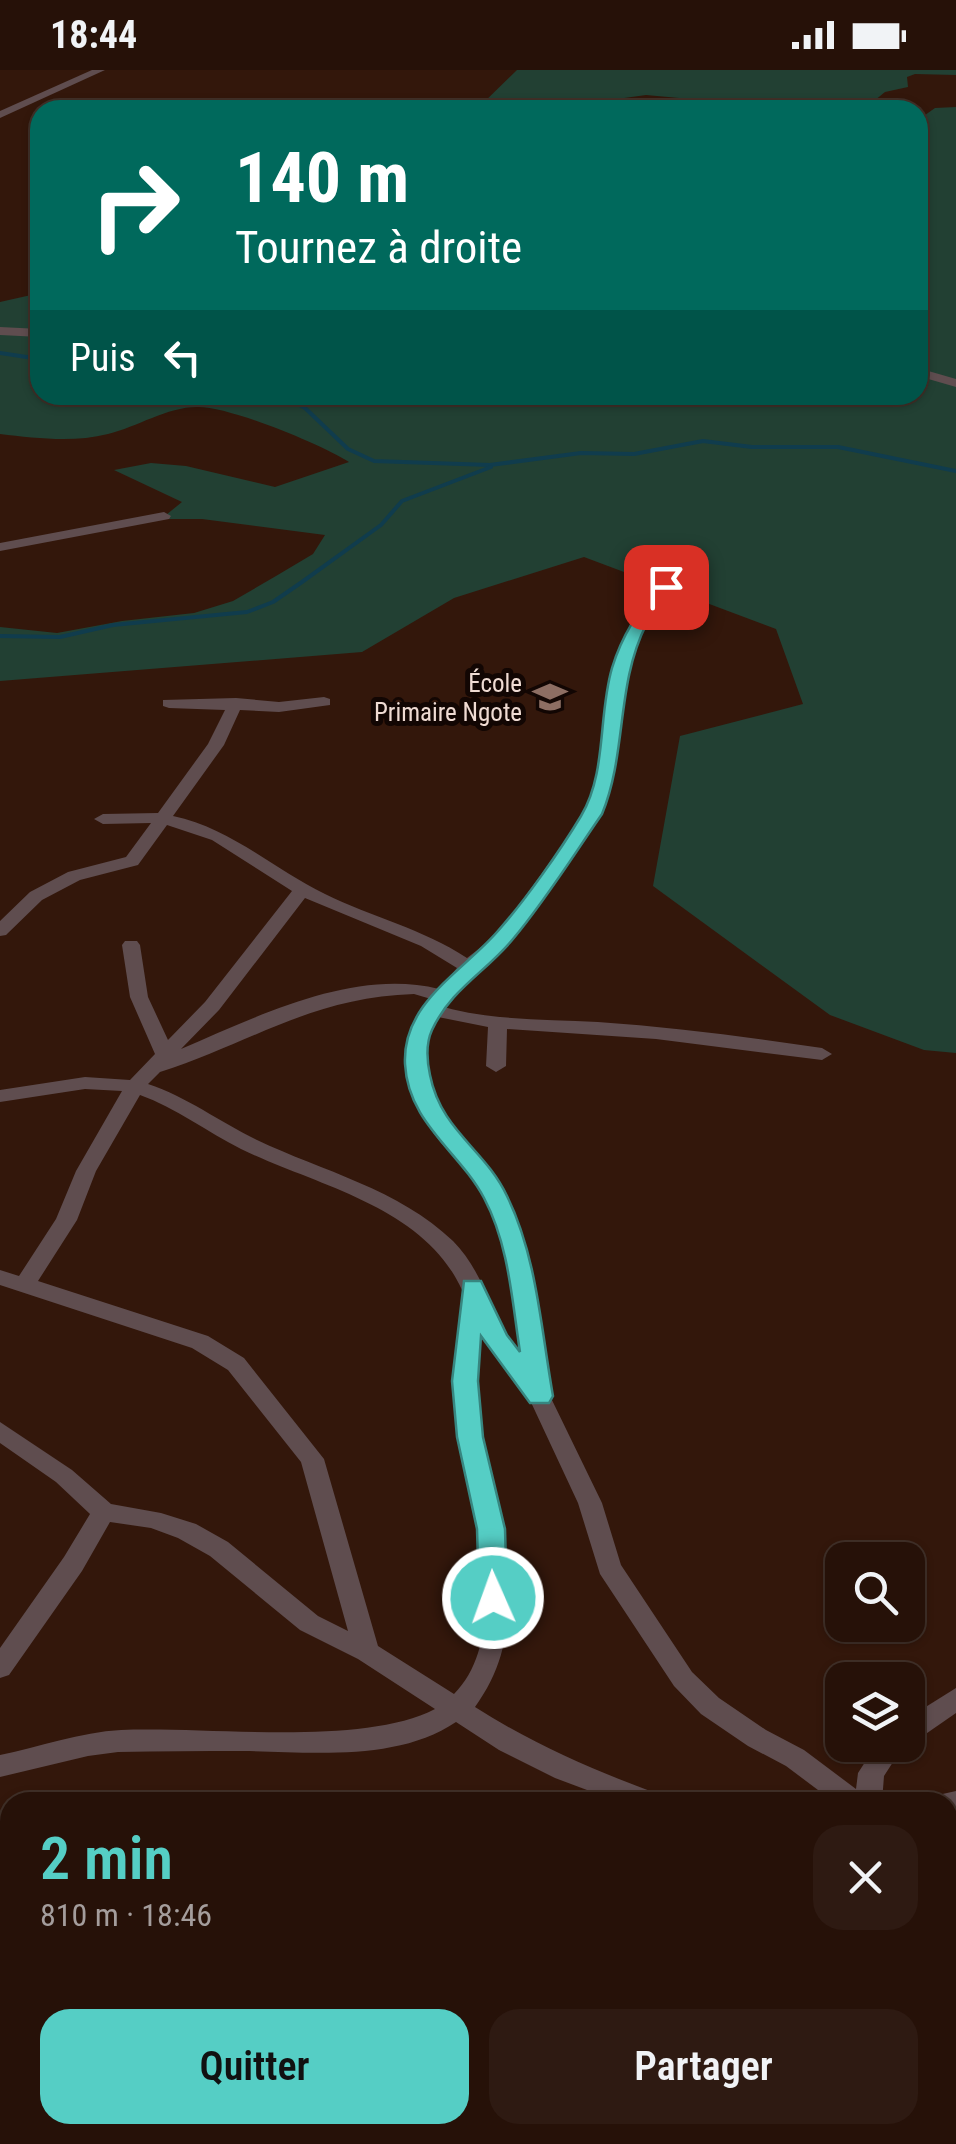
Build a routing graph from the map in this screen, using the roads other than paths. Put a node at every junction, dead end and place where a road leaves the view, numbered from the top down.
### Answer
1 (100, 70) edge
2 (33, 100) edge
3 (30, 102) edge
4 (0, 115) edge
5 (0, 331) edge
6 (30, 332) edge
7 (928, 375) edge
8 (956, 383) edge
9 (164, 516) dead end
10 (0, 547) edge
11 (666, 587) dead end
12 (324, 702) dead end
13 (169, 703) dead end
14 (236, 703) junction
15 (161, 818) junction
16 (103, 819) dead end
17 (302, 890) junction
18 (0, 931) edge
19 (131, 944) dead end
20 (468, 967) junction
21 (438, 1003) junction
22 (498, 1025) junction
23 (822, 1054) dead end
24 (158, 1062) junction
25 (496, 1066) dead end
26 (134, 1086) junction
27 (0, 1096) edge
28 (0, 1276) edge
29 (24, 1284) junction
30 (472, 1287) junction
31 (540, 1396) junction
32 (0, 1431) edge
33 (104, 1512) junction
34 (368, 1652) junction
35 (4, 1653) edge
36 (956, 1699) edge
37 (457, 1708) junction
38 (925, 1720) edge
39 (879, 1762) edge
40 (0, 1766) edge
41 (622, 1792) edge
42 (841, 1792) edge
43 (870, 1792) edge

1 - 2 street
3 - 4 street
5 - 6 street
7 - 8 street
9 - 10 street
11 - 20 street
12 - 14 street
13 - 14 street
14 - 15 street
15 - 16 street
15 - 17 street
15 - 18 street
17 - 20 street
17 - 24 street
19 - 24 street
20 - 21 street
21 - 22 street
21 - 24 street
21 - 31 street
22 - 23 street
22 - 25 street
24 - 26 street
26 - 27 street
26 - 29 street
26 - 30 street
28 - 29 street
29 - 34 street
30 - 31 street
30 - 37 street
31 - 42 street
32 - 33 street
33 - 34 street
33 - 35 street
34 - 37 street
36 - 38 street
37 - 40 street
37 - 41 street
39 - 43 street

